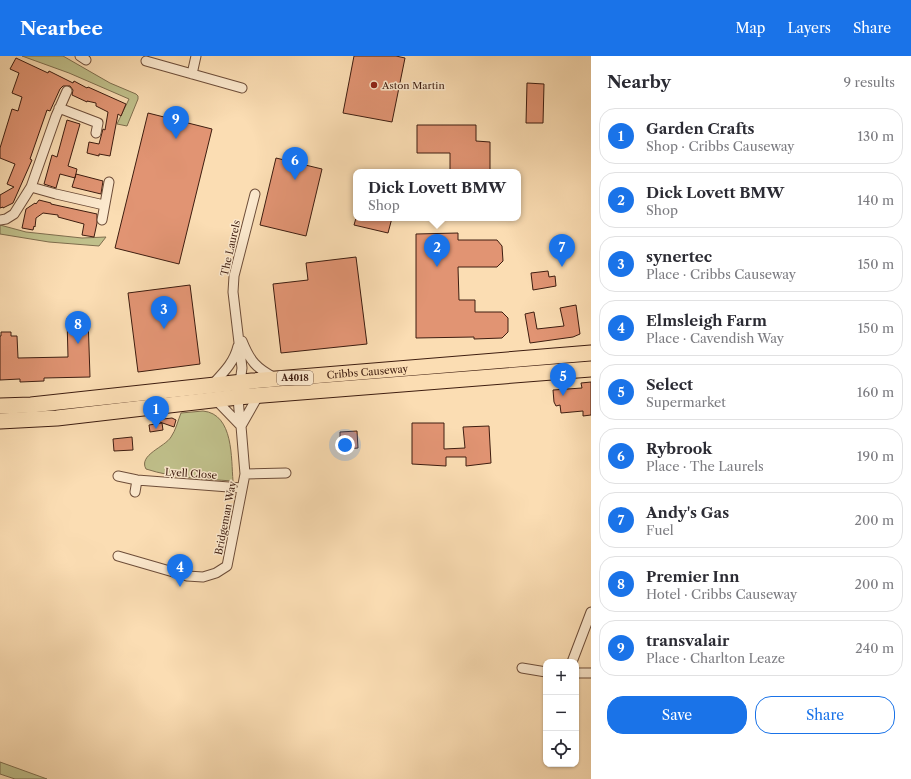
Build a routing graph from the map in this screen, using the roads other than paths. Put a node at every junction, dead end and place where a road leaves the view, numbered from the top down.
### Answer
1 (196, 56) edge
2 (146, 61) dead end
3 (192, 74) junction
4 (242, 88) dead end
5 (67, 91) dead end
6 (59, 108) junction
7 (96, 133) dead end
8 (109, 182) dead end
9 (31, 187) junction
10 (254, 194) dead end
11 (104, 205) junction
12 (0, 220) edge
13 (102, 220) dead end
14 (239, 332) junction
15 (591, 353) edge
16 (591, 369) edge
17 (279, 379) junction
18 (211, 386) junction
19 (239, 390) junction
20 (258, 396) junction
21 (216, 400) junction
22 (0, 406) edge
23 (0, 421) edge
24 (241, 426) junction
25 (286, 473) dead end
26 (245, 474) junction
27 (118, 476) dead end
28 (137, 480) junction
29 (242, 488) junction
30 (135, 492) dead end
31 (118, 556) dead end
32 (591, 612) edge
33 (573, 659) edge
34 (522, 668) dead end
35 (543, 672) edge
36 (579, 673) edge
37 (591, 673) edge

1 - 3 street
2 - 3 street
3 - 4 street
5 - 6 street
6 - 7 street
6 - 9 street
8 - 11 street
9 - 11 street
9 - 12 street
10 - 14 street, The Laurels
11 - 13 street
14 - 17 street, The Laurels
14 - 18 street, The Laurels
14 - 19 street, The Laurels
15 - 17 main road, Cribbs Causeway / A4018
16 - 20 main road, Cribbs Causeway / A4018
17 - 19 main road, Cribbs Causeway / A4018
18 - 19 main road, Cribbs Causeway / A4018
18 - 22 main road, Cribbs Causeway / A4018
19 - 20 main road, Cribbs Causeway / A4018
19 - 21 main road, Cribbs Causeway / A4018
19 - 24 street, Bridgeman Way
20 - 24 street
21 - 23 main road, Cribbs Causeway / A4018
21 - 24 street
24 - 26 street, Bridgeman Way
25 - 26 street, Bridgeman Way
26 - 29 street, Bridgeman Way
27 - 28 street, Lyell Close
28 - 29 street, Lyell Close
28 - 30 street
29 - 31 street, Bridgeman Way
32 - 33 street
34 - 35 street
36 - 37 street

